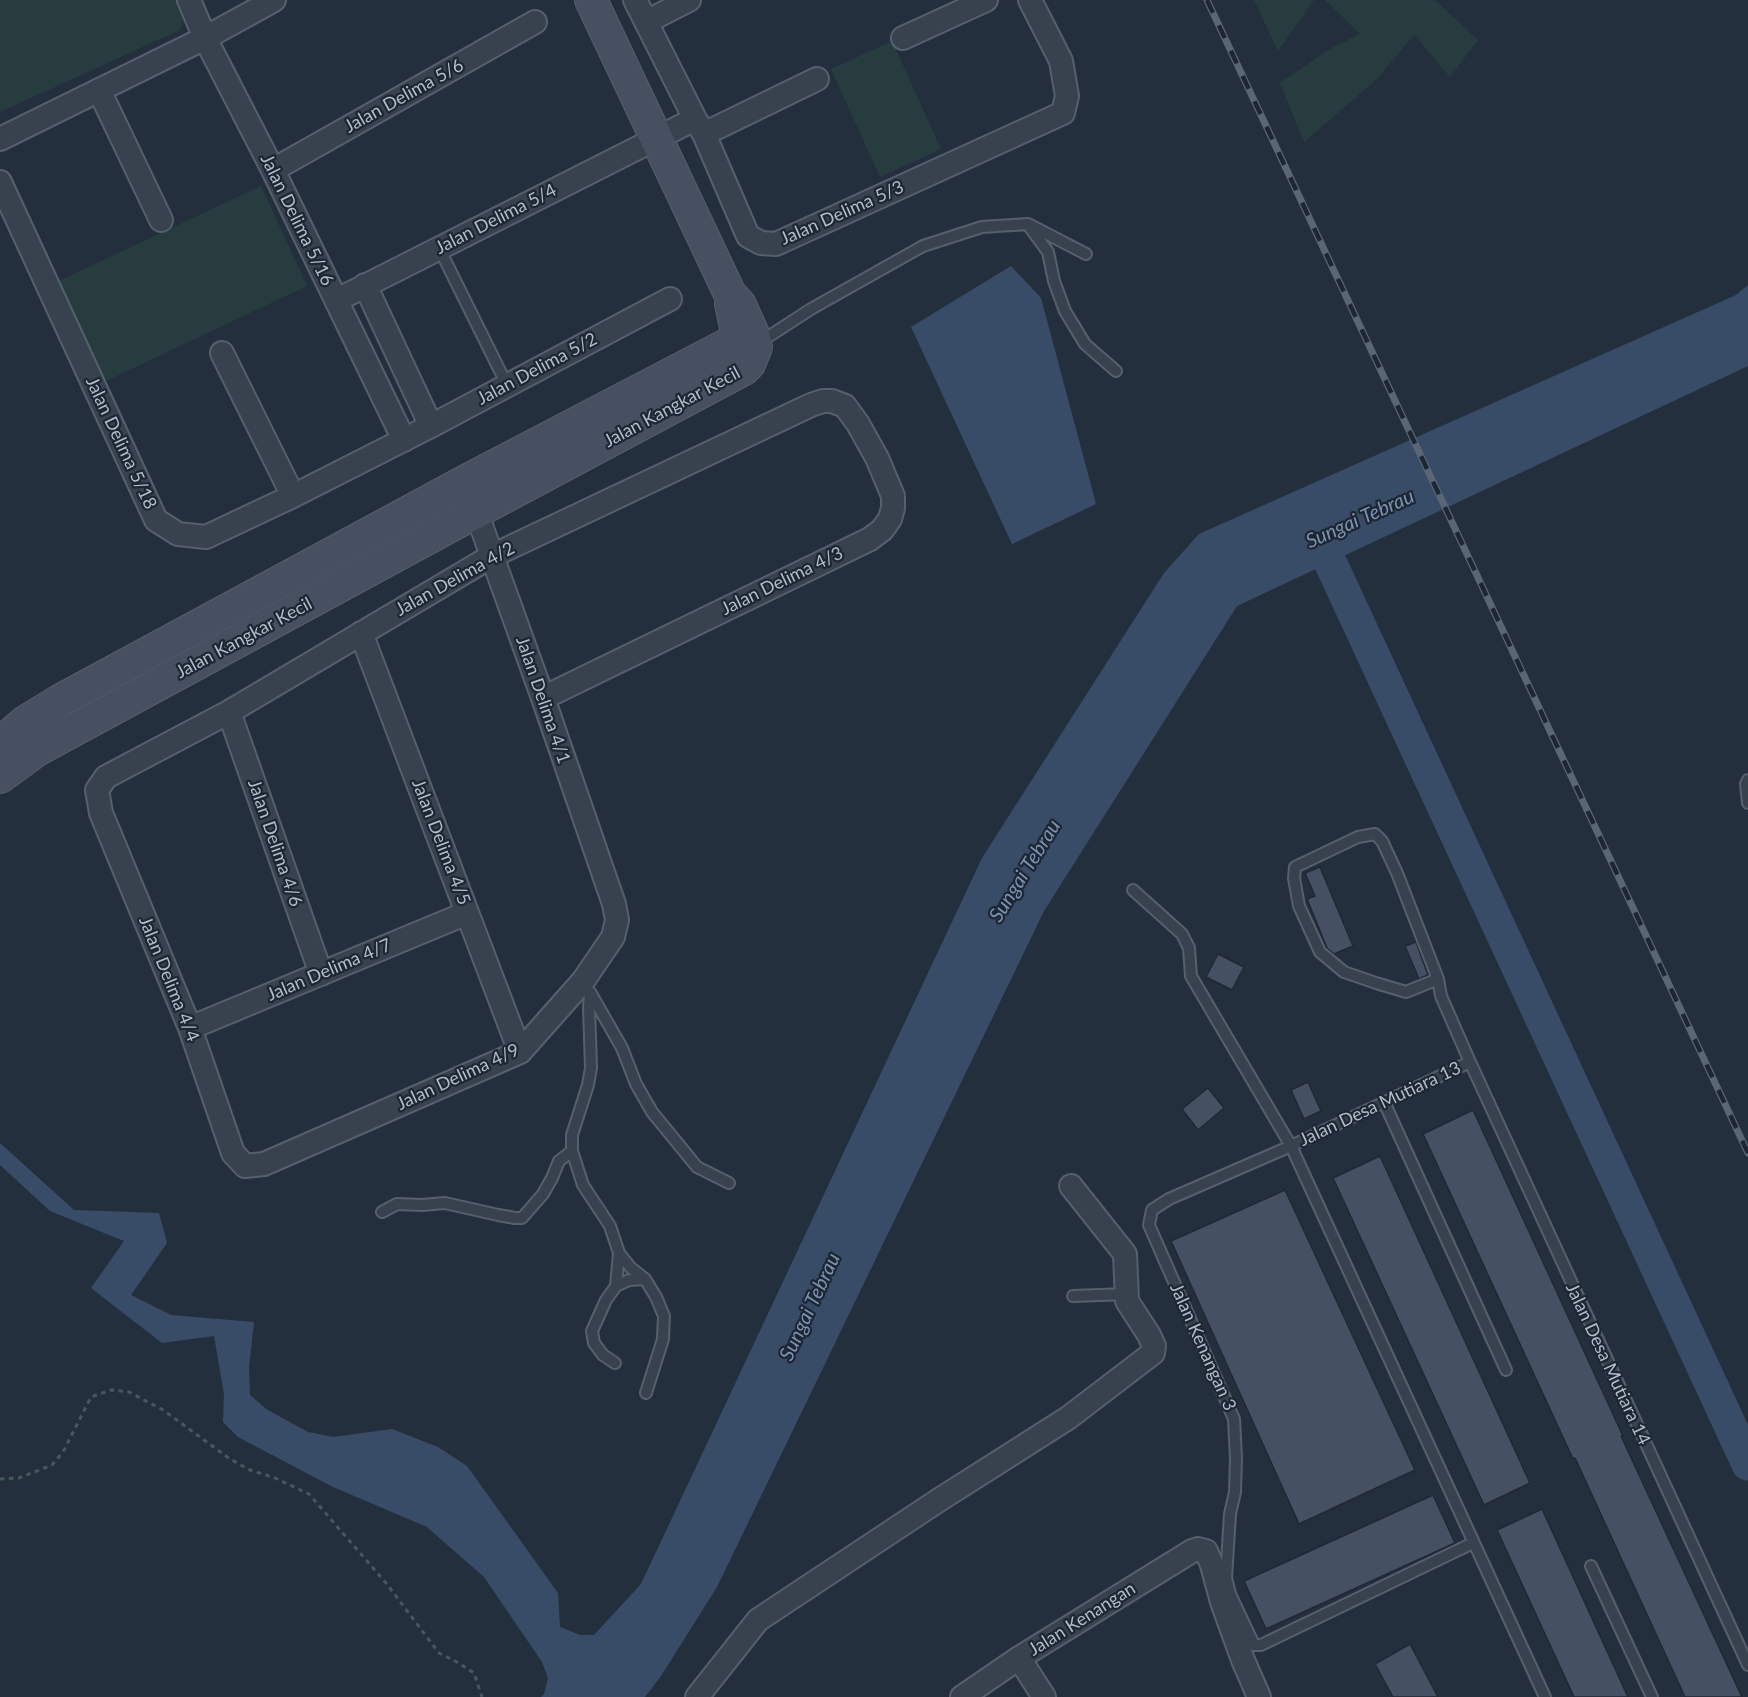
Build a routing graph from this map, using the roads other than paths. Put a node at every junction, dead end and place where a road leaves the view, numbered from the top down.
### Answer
1 (189, 0) edge
2 (274, 0) edge
3 (591, 0) edge
4 (635, 0) edge
5 (689, 0) edge
6 (986, 0) edge
7 (1030, 0) edge
8 (535, 22) dead end
9 (646, 22) junction
10 (205, 38) junction
11 (903, 38) dead end
12 (817, 79) dead end
13 (99, 90) junction
14 (699, 127) junction
15 (0, 139) edge
16 (656, 139) junction
17 (273, 170) junction
18 (0, 182) edge
19 (161, 220) dead end
20 (1028, 224) junction
21 (440, 248) junction
22 (1086, 254) dead end
23 (365, 285) junction
24 (730, 294) junction
25 (670, 299) dead end
26 (337, 300) junction
27 (755, 342) junction
28 (222, 353) dead end
29 (1116, 371) dead end
30 (507, 385) junction
31 (831, 401) joint
32 (431, 426) junction
33 (404, 440) junction
34 (465, 481) junction
35 (293, 496) junction
36 (476, 512) junction
37 (492, 556) junction
38 (361, 633) junction
39 (543, 698) junction
40 (229, 712) junction
41 (0, 744) edge
42 (0, 777) edge
43 (1748, 780) edge
44 (97, 790) joint
45 (1748, 802) edge
46 (1133, 890) dead end
47 (467, 912) junction
48 (616, 920) joint
49 (321, 974) junction
50 (1438, 979) junction
51 (587, 987) junction
52 (190, 1028) junction
53 (520, 1052) junction
54 (1470, 1062) junction
55 (1384, 1102) junction
56 (1291, 1146) junction
57 (572, 1151) junction
58 (245, 1166) joint
59 (729, 1183) dead end
60 (1071, 1186) dead end
61 (382, 1212) dead end
62 (619, 1253) junction
63 (645, 1279) junction
64 (616, 1286) junction
65 (1126, 1294) junction
66 (1072, 1296) dead end
67 (615, 1363) dead end
68 (1506, 1370) dead end
69 (646, 1393) dead end
70 (1473, 1543) junction
71 (1591, 1566) dead end
72 (1019, 1658) junction
73 (1748, 1665) edge
74 (697, 1697) edge
75 (962, 1697) edge
76 (1044, 1697) edge
77 (1260, 1697) edge
78 (1545, 1697) edge
79 (1652, 1697) edge

1 - 10 street, Jalan Delima 5/16
2 - 10 street
3 - 16 street
4 - 9 street, Jalan Delima 5/3
5 - 9 street
6 - 11 street
7 - 14 street, Jalan Delima 5/3
8 - 17 street, Jalan Delima 5/6
9 - 14 street, Jalan Delima 5/3
10 - 13 street
10 - 17 street, Jalan Delima 5/16
12 - 14 street, Jalan Delima 5/4
13 - 15 street
13 - 19 street
14 - 16 street, Jalan Delima 5/4
16 - 21 street, Jalan Delima 5/4
16 - 24 street
17 - 26 street, Jalan Delima 5/16
18 - 35 street, Jalan Delima 5/18
20 - 22 lane
20 - 27 lane
20 - 29 lane
21 - 23 street, Jalan Delima 5/4
21 - 30 lane
23 - 26 street, Jalan Delima 5/4
23 - 32 street
24 - 27 street
24 - 34 street, Jalan Kangkar Kecil
25 - 30 street, Jalan Delima 5/2
26 - 33 street, Jalan Delima 5/16
27 - 36 street, Jalan Kangkar Kecil
28 - 35 street
30 - 32 street, Jalan Delima 5/2
31 - 37 street, Jalan Delima 4/2
31 - 39 street, Jalan Delima 4/3
32 - 33 street, Jalan Delima 5/2
33 - 35 street, Jalan Delima 5/18
34 - 36 street, Jalan Delima 4/1
34 - 41 street, Jalan Kangkar Kecil
36 - 37 street, Jalan Delima 4/1
36 - 42 street, Jalan Kangkar Kecil
37 - 38 street, Jalan Delima 4/2
37 - 39 street, Jalan Delima 4/1
38 - 40 street, Jalan Delima 4/2
38 - 47 street, Jalan Delima 4/5
39 - 48 street, Jalan Delima 4/1
40 - 44 street, Jalan Delima 4/2
40 - 49 street, Jalan Delima 4/6
43 - 45 lane
44 - 52 street, Jalan Delima 4/4
46 - 56 lane
47 - 49 street, Jalan Delima 4/7
47 - 53 street, Jalan Delima 4/5
48 - 51 street, Jalan Delima 4/9
49 - 52 street, Jalan Delima 4/7
50 - 50 lane, Jalan Desa Mutiara 14
50 - 54 lane, Jalan Desa Mutiara 14
51 - 53 street, Jalan Delima 4/9
51 - 57 lane
51 - 59 lane
52 - 58 street, Jalan Delima 4/4
53 - 58 street, Jalan Delima 4/9
54 - 55 lane, Jalan Desa Mutiara 13
54 - 73 lane, Jalan Desa Mutiara 14
55 - 56 lane, Jalan Desa Mutiara 13
55 - 68 lane
56 - 70 lane
56 - 70 lane, Jalan Kenangan 3
57 - 61 lane
57 - 62 lane
60 - 65 street
62 - 63 lane
62 - 64 lane
63 - 64 lane
63 - 69 lane
64 - 67 lane
65 - 66 lane
65 - 74 street
70 - 78 lane
71 - 79 lane
72 - 75 street, Jalan Kenangan
72 - 76 street
72 - 77 street, Jalan Kenangan

